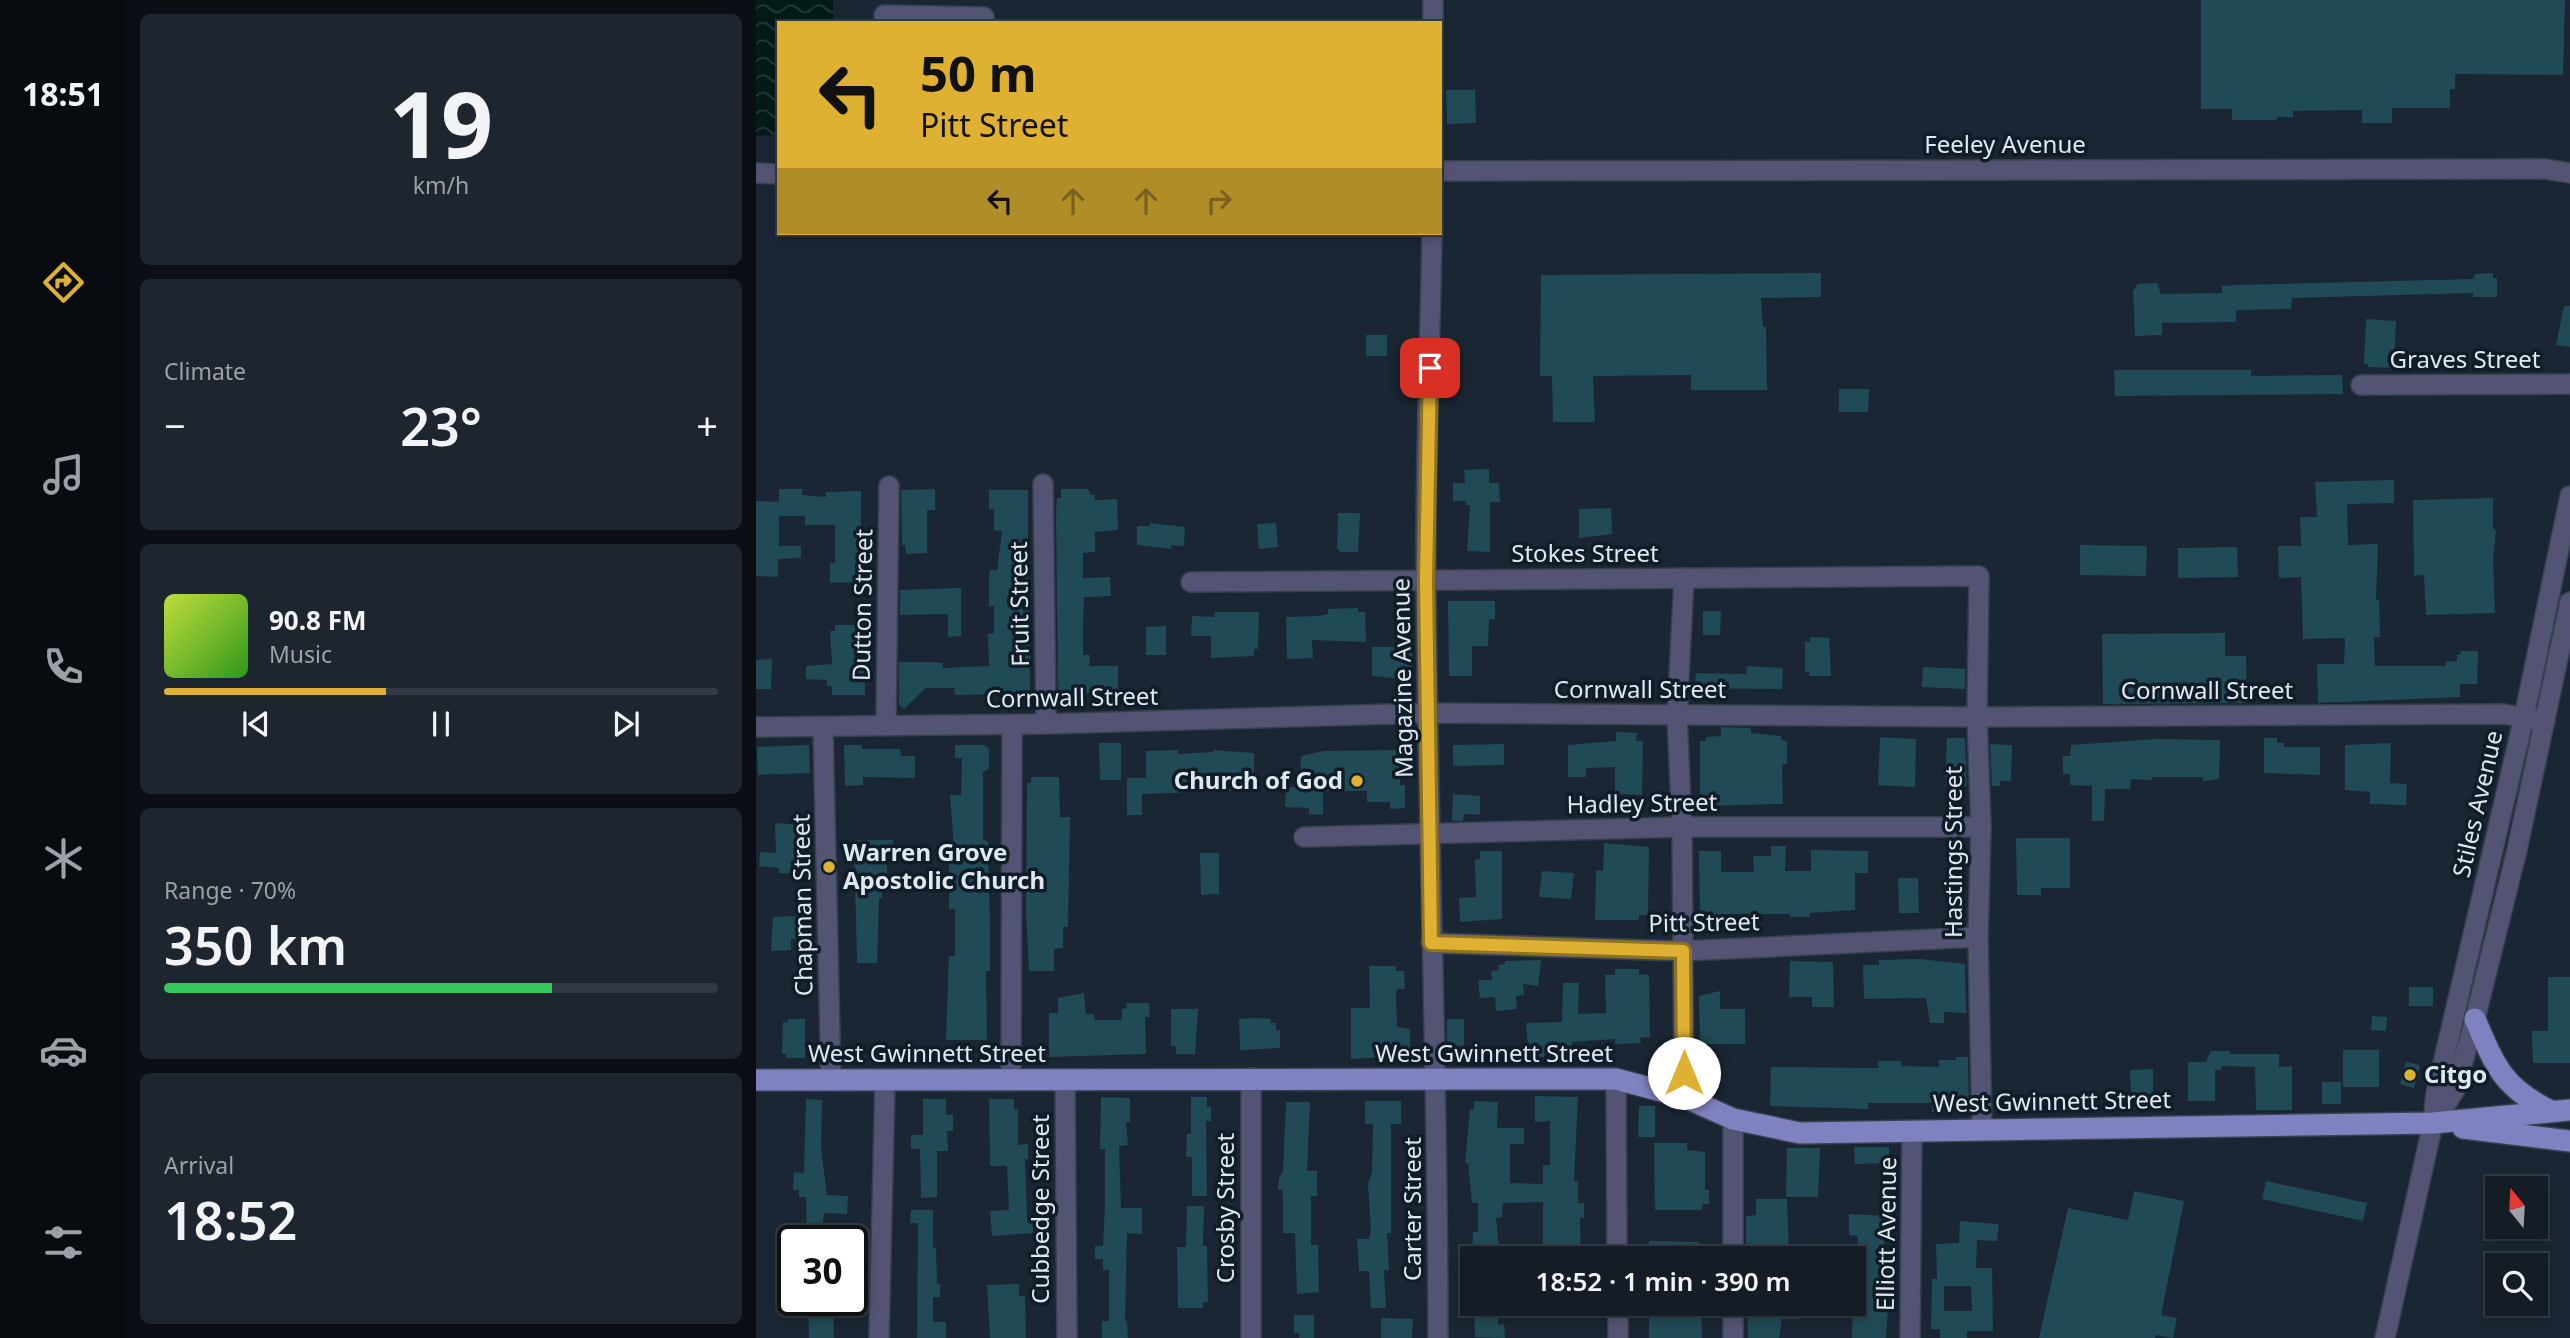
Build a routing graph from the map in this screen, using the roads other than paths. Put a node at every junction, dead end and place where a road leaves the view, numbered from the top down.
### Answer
1 (1433, 0) edge
2 (954, 13) edge
3 (884, 15) dead end
4 (984, 17) dead end
5 (1433, 21) edge
6 (1442, 170) edge
7 (756, 173) edge
8 (2570, 173) edge
9 (777, 174) edge
10 (1432, 235) edge
11 (2570, 383) edge
12 (2361, 385) dead end
13 (1043, 484) dead end
14 (889, 486) dead end
15 (2570, 496) edge
16 (1979, 576) joint
17 (1684, 578) junction
18 (1426, 580) junction
19 (1191, 582) dead end
20 (2570, 602) edge
21 (1428, 713) junction
22 (1677, 715) junction
23 (1977, 717) junction
24 (2524, 717) junction
25 (2545, 722) junction
26 (886, 724) junction
27 (1046, 724) junction
28 (1012, 725) junction
29 (756, 727) edge
30 (823, 728) junction
31 (1682, 827) junction
32 (1981, 827) junction
33 (1429, 833) junction
34 (1304, 837) dead end
35 (1978, 937) junction
36 (1431, 943) junction
37 (1683, 951) junction
38 (2475, 1019) junction
39 (1251, 1078) junction
40 (1616, 1079) junction
41 (756, 1080) edge
42 (831, 1080) junction
43 (1011, 1080) junction
44 (1065, 1080) junction
45 (1437, 1080) junction
46 (885, 1082) junction
47 (1684, 1097) junction
48 (2560, 1111) edge
49 (1733, 1119) junction
50 (2434, 1123) junction
51 (1982, 1129) junction
52 (1912, 1131) junction
53 (2570, 1140) edge
54 (1617, 1246) edge
55 (1733, 1246) edge
56 (1618, 1316) edge
57 (1733, 1316) edge
58 (879, 1338) edge
59 (1067, 1338) edge
60 (1251, 1338) edge
61 (1438, 1338) edge
62 (1618, 1338) edge
63 (1733, 1338) edge
64 (1910, 1338) edge
65 (2385, 1338) edge

1 - 5 street
2 - 3 street
2 - 4 street
6 - 8 street, Feeley Avenue
7 - 9 street
10 - 18 street, Magazine Avenue
11 - 12 street, Graves Street
13 - 27 street, Fruit Street
14 - 26 street, Dutton Street
15 - 24 street, Stiles Avenue
16 - 17 street, Stokes Street
16 - 23 street, Hastings Street
17 - 18 street, Stokes Street
17 - 22 street
18 - 19 street, Stokes Street
18 - 21 street, Magazine Avenue
20 - 25 street, Stiles Avenue
21 - 22 street, Cornwall Street
21 - 27 street, Cornwall Street
21 - 33 street, Magazine Avenue
22 - 23 street, Cornwall Street
22 - 31 street
23 - 24 street, Cornwall Street
23 - 32 street, Hastings Street
24 - 25 street, Cornwall Street
24 - 50 street, Stiles Avenue
25 - 38 street, Stiles Avenue
26 - 28 street, Cornwall Street
26 - 30 street, Cornwall Street
27 - 28 street, Cornwall Street
28 - 43 street
29 - 30 street, Cornwall Street
30 - 42 street, Chapman Street
31 - 32 street, Hadley Street
31 - 33 street, Hadley Street
31 - 37 street
32 - 35 street, Hastings Street
33 - 34 street, Hadley Street
33 - 36 street, Magazine Avenue
35 - 37 street, Pitt Street
35 - 51 street, Hastings Street
36 - 37 street, Pitt Street
36 - 45 street, Magazine Avenue
37 - 47 street
38 - 48 main road
38 - 50 street, Stiles Avenue
39 - 44 main road, West Gwinnett Street
39 - 45 main road, West Gwinnett Street
39 - 60 street, Crosby Street
40 - 45 main road, West Gwinnett Street
40 - 47 main road, West Gwinnett Street
40 - 54 street
41 - 42 main road, West Gwinnett Street
42 - 46 main road, West Gwinnett Street
43 - 44 main road, West Gwinnett Street
43 - 46 main road, West Gwinnett Street
44 - 59 street, Cubbedge Street
45 - 61 street, Carter Street
46 - 58 street
47 - 49 main road, West Gwinnett Street
48 - 50 main road, West Gwinnett Street
49 - 52 main road, West Gwinnett Street
49 - 55 street
50 - 51 main road, West Gwinnett Street
50 - 53 main road, West Gwinnett Street
50 - 65 street, Stiles Avenue
51 - 52 main road, West Gwinnett Street
52 - 64 street, Elliott Avenue
56 - 62 street
57 - 63 street

